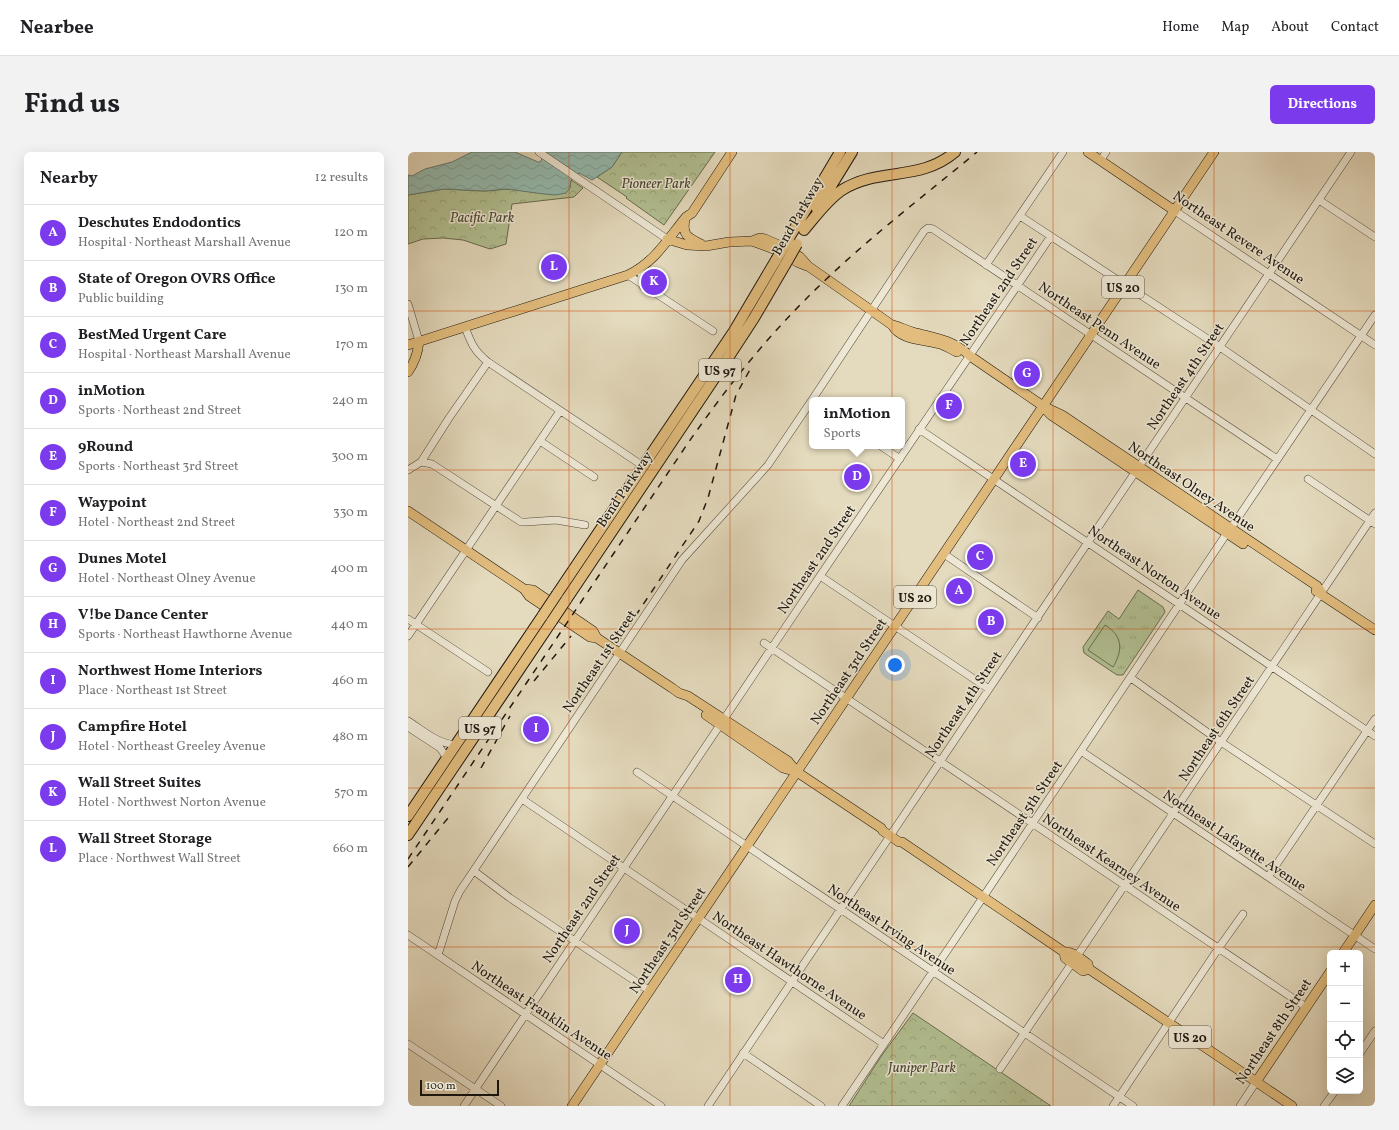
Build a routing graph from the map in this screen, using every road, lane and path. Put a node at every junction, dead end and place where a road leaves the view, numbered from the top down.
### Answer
1 (539, 152) edge
2 (732, 152) edge
3 (840, 152) edge
4 (852, 152) edge
5 (955, 152) edge
6 (1063, 152) edge
7 (1088, 152) edge
8 (1106, 152) edge
9 (1214, 152) edge
10 (1351, 152) edge
11 (723, 155) edge
12 (1101, 160) junction
13 (716, 177) junction
14 (1319, 200) junction
15 (1174, 211) junction
16 (1020, 216) junction
17 (686, 217) junction
18 (928, 228) joint
19 (804, 230) junction
20 (1051, 236) junction
21 (1375, 238) edge
22 (667, 239) junction
23 (706, 246) junction
24 (786, 252) junction
25 (986, 265) junction
26 (640, 269) junction
27 (1268, 274) junction
28 (628, 275) junction
29 (1125, 285) junction
30 (643, 286) junction
31 (1017, 286) junction
32 (408, 304) edge
33 (871, 311) junction
34 (1375, 315) edge
35 (465, 327) junction
36 (713, 330) dead end
37 (1091, 335) junction
38 (1361, 336) junction
39 (419, 341) junction
40 (408, 344) edge
41 (1375, 345) edge
42 (1220, 347) junction
43 (970, 356) junction
44 (488, 362) junction
45 (408, 372) edge
46 (815, 397) edge
47 (1186, 398) junction
48 (809, 406) edge
49 (1043, 406) junction
50 (1310, 410) junction
51 (560, 411) junction
52 (920, 429) junction
53 (540, 441) junction
54 (885, 449) edge
55 (1375, 454) edge
56 (900, 459) junction
57 (1277, 459) junction
58 (421, 462) junction
59 (643, 466) junction
60 (1138, 469) junction
61 (408, 470) edge
62 (594, 477) dead end
63 (994, 479) junction
64 (1308, 479) dead end
65 (496, 506) junction
66 (408, 511) edge
67 (1375, 514) edge
68 (1373, 522) edge
69 (585, 525) dead end
70 (1229, 531) junction
71 (1088, 543) junction
72 (466, 550) junction
73 (944, 554) junction
74 (820, 576) junction
75 (1322, 593) junction
76 (1180, 605) junction
77 (559, 617) junction
78 (1038, 618) junction
79 (408, 619) edge
80 (416, 624) junction
81 (895, 626) junction
82 (1375, 630) edge
83 (408, 636) edge
84 (764, 643) dead end
85 (772, 648) junction
86 (620, 652) junction
87 (1272, 667) junction
88 (488, 672) dead end
89 (1131, 678) junction
90 (989, 689) junction
91 (846, 698) junction
92 (1375, 719) edge
93 (408, 721) edge
94 (722, 722) junction
95 (408, 727) edge
96 (1367, 731) junction
97 (1375, 736) edge
98 (1222, 742) junction
99 (456, 745) junction
100 (1082, 751) junction
101 (447, 758) junction
102 (940, 761) junction
103 (637, 772) dead end
104 (797, 772) junction
105 (672, 796) junction
106 (522, 799) junction
107 (1317, 805) junction
108 (1173, 814) junction
109 (408, 816) edge
110 (1033, 824) junction
111 (408, 834) edge
112 (891, 835) junction
113 (1375, 844) edge
114 (747, 847) junction
115 (623, 868) junction
116 (474, 871) junction
117 (1268, 877) junction
118 (1125, 885) junction
119 (983, 898) junction
120 (1375, 905) edge
121 (840, 910) junction
122 (1243, 914) dead end
123 (698, 919) junction
124 (408, 935) edge
125 (1355, 935) junction
126 (575, 940) junction
127 (1218, 949) junction
128 (1375, 949) edge
129 (1345, 950) edge
130 (438, 955) junction
131 (1074, 960) junction
132 (933, 972) junction
133 (1327, 976) edge
134 (792, 982) junction
135 (650, 991) junction
136 (1306, 1007) junction
137 (526, 1015) junction
138 (1168, 1022) junction
139 (1375, 1031) edge
140 (1024, 1033) junction
141 (408, 1044) edge
142 (884, 1044) junction
143 (1363, 1049) edge
144 (744, 1053) junction
145 (600, 1065) junction
146 (1000, 1069) dead end
147 (1256, 1082) junction
148 (475, 1089) junction
149 (1332, 1094) edge
150 (1120, 1097) junction
151 (464, 1106) edge
152 (500, 1106) edge
153 (572, 1106) edge
154 (661, 1106) edge
155 (708, 1106) edge
156 (821, 1106) edge
157 (842, 1106) edge
158 (1113, 1106) edge
159 (1133, 1106) edge
160 (1240, 1106) edge
161 (1292, 1106) edge
162 (1324, 1106) edge

1 - 22 street
2 - 13 main road
3 - 24 highway, Bend Parkway / US 97
4 - 19 highway, Bend Parkway / US 97
5 - 19 highway
6 - 16 street
7 - 12 main road, Northeast Revere Avenue
8 - 12 street
9 - 15 main road, Northeast 3rd Street / US 20
10 - 14 street, Northeast 4th Street
11 - 13 main road
11 - 17 main road
12 - 15 main road, Northeast Revere Avenue
13 - 17 main road
14 - 21 street
14 - 27 street, Northeast 4th Street
15 - 27 street, Northeast Revere Avenue
15 - 29 main road, Northeast 3rd Street / US 20
16 - 20 street
16 - 25 street
17 - 22 main road
17 - 23 main road
18 - 25 street, Northeast Penn Avenue
18 - 33 street, Northeast 1st Street
19 - 24 highway, Bend Parkway / US 97
20 - 29 street
20 - 31 street, Northeast 2nd Street
22 - 23 main road
22 - 26 main road
23 - 24 main road, Northeast Olney Avenue
24 - 33 main road, Northeast Olney Avenue
24 - 59 highway, Bend Parkway / US 97
24 - 77 highway, Bend Parkway / US 97, bridge
25 - 31 street, Northeast Penn Avenue
26 - 28 main road
26 - 30 street
27 - 38 street, Northeast Revere Avenue
27 - 42 street, Northeast 4th Street
28 - 30 street
28 - 35 main road
29 - 37 main road, Northeast 3rd Street / US 20
29 - 42 street
30 - 36 street
31 - 37 street, Northeast Penn Avenue
31 - 43 street, Northeast 2nd Street
32 - 39 street
33 - 43 main road, Northeast Olney Avenue
33 - 46 street, Northeast 1st Street
34 - 38 street, Northeast 5th Street
35 - 39 main road
35 - 44 street
37 - 47 street, Northeast Penn Avenue
37 - 49 main road, Northeast 3rd Street / US 20
38 - 41 street, Northeast Revere Avenue
38 - 50 street, Northeast 5th Street
39 - 40 main road
39 - 45 main road
42 - 47 street, Northeast 4th Street
42 - 50 street
43 - 49 main road, Northeast Olney Avenue
43 - 52 street, Northeast 2nd Street
44 - 51 street
44 - 58 street
47 - 57 street, Northeast Penn Avenue
47 - 60 street, Northeast 4th Street
48 - 86 street, Northeast 1st Street
49 - 60 main road, Northeast Olney Avenue
49 - 63 main road, Northeast 3rd Street / US 20
50 - 55 street
50 - 57 street, Northeast 5th Street
51 - 53 street
51 - 59 street
52 - 56 street, Northeast 2nd Street
52 - 63 street, Northeast Norton Avenue
53 - 62 street
53 - 65 street
54 - 56 street
56 - 74 street, Northeast 2nd Street
57 - 70 street, Northeast 5th Street
58 - 61 street
58 - 65 street
59 - 99 highway, Bend Parkway / US 97, bridge
60 - 70 main road, Northeast Olney Avenue
60 - 71 street, Northeast 4th Street
63 - 71 street, Northeast Norton Avenue
63 - 73 main road, Northeast 3rd Street / US 20
64 - 68 street
65 - 69 street
65 - 72 street
66 - 72 main road
67 - 68 street, Northeast 6th Street
68 - 75 street, Northeast 6th Street
70 - 75 main road, Northeast Olney Avenue
70 - 76 street, Northeast 5th Street
71 - 76 street, Northeast Norton Avenue
71 - 78 street, Northeast 4th Street
72 - 77 main road
72 - 80 street
73 - 78 street
73 - 81 main road, Northeast 3rd Street / US 20
74 - 81 street
74 - 85 street, Northeast 2nd Street
75 - 82 main road, Northeast Olney Avenue
75 - 87 street, Northeast 6th Street
76 - 87 street, Northeast Norton Avenue
76 - 89 street, Northeast 5th Street
77 - 86 main road
77 - 111 highway, Bend Parkway / US 97
78 - 90 street, Northeast 4th Street
79 - 80 street
80 - 83 street
80 - 88 street
81 - 90 street
81 - 91 main road, Northeast 3rd Street / US 20
84 - 85 street, Northeast Kearney Avenue
85 - 91 street, Northeast Kearney Avenue
85 - 94 street, Northeast 2nd Street
86 - 94 main road
86 - 106 street, Northeast 1st Street
87 - 96 street, Northeast Norton Avenue
87 - 98 street, Northeast 6th Street
89 - 98 street
89 - 100 street, Northeast 5th Street
90 - 102 street, Northeast 4th Street
91 - 102 street, Northeast Kearney Avenue
91 - 104 main road, Northeast 3rd Street / US 20
92 - 96 street
93 - 99 street
94 - 104 main road
94 - 105 street, Northeast 2nd Street
95 - 101 street
96 - 97 street, Northeast Norton Avenue
96 - 107 street
98 - 107 street
98 - 108 street, Northeast 6th Street
99 - 101 highway, Bend Parkway / US 97
100 - 108 street, Northeast Lafayette Avenue
100 - 110 street, Northeast 5th Street
101 - 109 highway, Bend Parkway / US 97
102 - 110 street, Northeast Kearney Avenue
102 - 112 street, Northeast 4th Street
103 - 105 street, Northeast Irving Avenue
104 - 112 main road
104 - 114 main road, Northeast 3rd Street
105 - 114 street, Northeast Irving Avenue
105 - 115 street, Northeast 2nd Street
106 - 115 street, Northeast Hawthorne Avenue
106 - 116 street, Northeast 1st Street
107 - 113 street
107 - 117 street
108 - 117 street, Northeast Lafayette Avenue
108 - 118 street, Northeast 6th Street
110 - 118 street, Northeast Kearney Avenue
110 - 119 street, Northeast 5th Street
112 - 119 main road
112 - 121 street, Northeast 4th Street
114 - 121 street, Northeast Irving Avenue
114 - 123 main road, Northeast 3rd Street
115 - 123 street, Northeast Hawthorne Avenue
115 - 126 street, Northeast 2nd Street
116 - 126 street
116 - 130 street, Northeast 1st Street
117 - 125 street, Northeast Lafayette Avenue
118 - 127 street, Northeast Kearney Avenue
118 - 131 street, Northeast 6th Street
119 - 131 main road
119 - 132 street, Northeast 5th Street
120 - 125 main road
121 - 132 street, Northeast Irving Avenue
121 - 134 street, Northeast 4th Street
122 - 127 street
123 - 134 street, Northeast Hawthorne Avenue
123 - 135 main road, Northeast 3rd Street
124 - 130 street, Northeast Franklin Avenue
125 - 128 street, Northeast Lafayette Avenue
125 - 129 main road
126 - 135 street
126 - 137 street, Northeast 2nd Street
127 - 136 street, Northeast Kearney Avenue
127 - 138 street
130 - 137 street, Northeast Franklin Avenue
131 - 138 main road, US 20
131 - 140 street, Northeast 6th Street
132 - 140 street, Northeast Irving Avenue
132 - 142 street, Northeast 5th Street
133 - 136 main road, Northeast 8th Street
134 - 142 street, Northeast Hawthorne Avenue
134 - 144 street, Northeast 4th Street
135 - 145 main road, Northeast 3rd Street
136 - 147 main road, Northeast 8th Street
137 - 145 street, Northeast Franklin Avenue
137 - 148 street, Northeast 2nd Street
138 - 147 main road, US 20
138 - 150 street
139 - 143 street
140 - 146 street, Northeast 6th Street
140 - 150 street, Northeast Irving Avenue
141 - 148 street
142 - 157 street, Northeast 5th Street
144 - 155 street, Northeast 4th Street
144 - 156 street
145 - 153 main road, Northeast 3rd Street
145 - 154 street, Northeast Franklin Avenue
147 - 160 street, Northeast 8th Street
147 - 161 main road, US 20
148 - 151 street, Northeast 2nd Street
148 - 152 street
149 - 162 street
150 - 158 street
150 - 159 street, Northeast Irving Avenue

